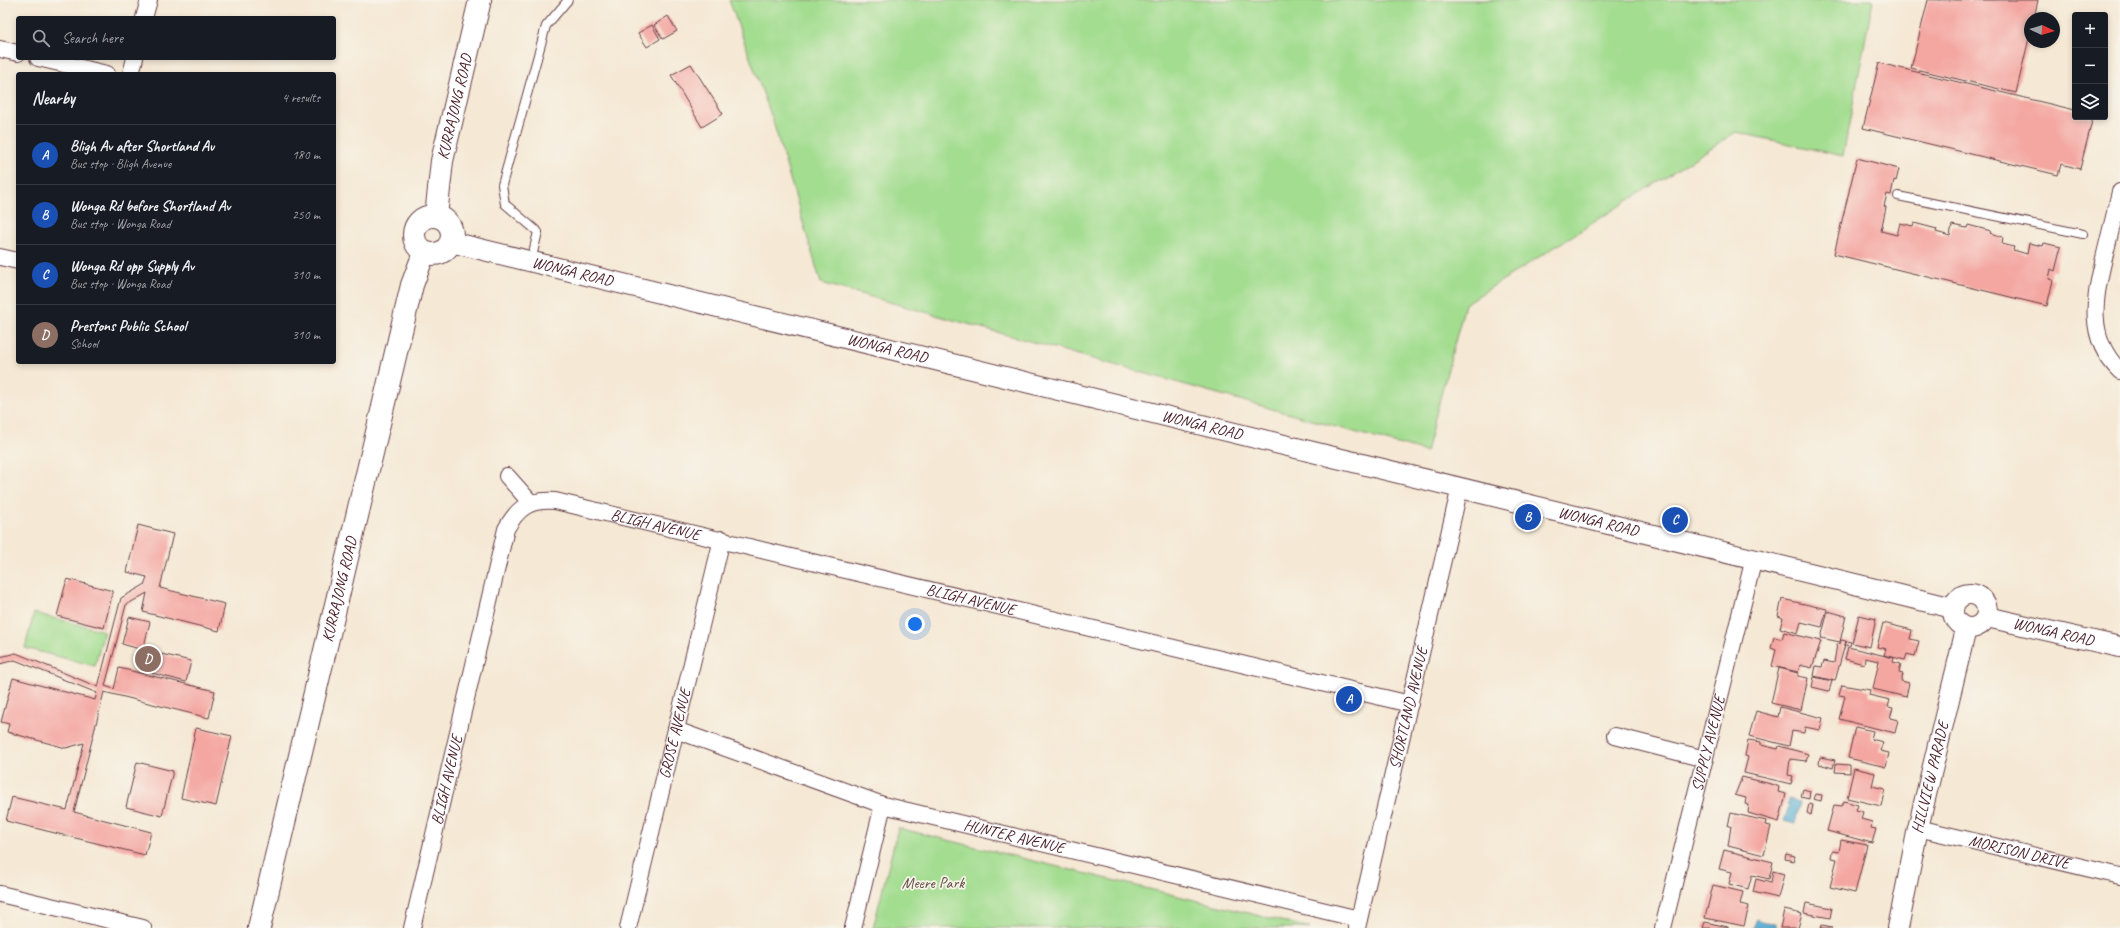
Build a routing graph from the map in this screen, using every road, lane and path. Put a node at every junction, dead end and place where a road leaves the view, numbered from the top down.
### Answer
1 (149, 0) edge
2 (480, 0) edge
3 (568, 0) edge
4 (145, 16) edge
5 (0, 49) edge
6 (16, 53) edge
7 (47, 60) edge
8 (134, 60) edge
9 (98, 72) edge
10 (132, 72) edge
11 (2120, 192) edge
12 (1898, 196) dead end
13 (436, 216) junction
14 (2083, 234) dead end
15 (451, 242) junction
16 (424, 253) junction
17 (0, 257) edge
18 (16, 261) edge
19 (531, 262) junction
20 (2120, 371) edge
21 (507, 476) dead end
22 (1460, 487) junction
23 (531, 503) junction
24 (722, 539) junction
25 (1754, 558) junction
26 (1953, 608) junction
27 (1987, 617) junction
28 (1966, 629) junction
29 (2120, 647) edge
30 (1410, 704) junction
31 (676, 730) junction
32 (1615, 736) dead end
33 (1705, 760) junction
34 (883, 805) junction
35 (1918, 828) junction
36 (2120, 876) edge
37 (0, 894) edge
38 (1358, 924) edge
39 (112, 925) edge
40 (142, 928) edge
41 (259, 928) edge
42 (412, 928) edge
43 (628, 928) edge
44 (853, 928) edge
45 (1663, 928) edge
46 (1898, 928) edge

1 - 4 street
2 - 13 main road, KURRAJONG ROAD
3 - 19 lane
5 - 6 street
7 - 9 street
8 - 10 street
11 - 20 street
12 - 14 lane
13 - 15 main road
13 - 16 main road
15 - 16 main road
15 - 19 street, WONGA ROAD
16 - 41 main road, KURRAJONG ROAD
17 - 18 street
19 - 22 street, WONGA ROAD
21 - 23 street
22 - 25 street, WONGA ROAD
22 - 30 street, SHORTLAND AVENUE
23 - 24 street, BLIGH AVENUE
23 - 42 street, BLIGH AVENUE
24 - 30 street, BLIGH AVENUE
24 - 31 street, GROSE AVENUE
25 - 26 street, WONGA ROAD
25 - 33 street, SUPPLY AVENUE
26 - 27 street
26 - 28 street
27 - 28 street
27 - 29 street, WONGA ROAD
28 - 35 street, HILLVIEW PARADE
30 - 38 street, SHORTLAND AVENUE
31 - 34 street, HUNTER AVENUE
31 - 43 street, GROSE AVENUE
32 - 33 street
33 - 45 street, SUPPLY AVENUE
34 - 38 street, HUNTER AVENUE
34 - 44 street
35 - 36 street, MORISON DRIVE
35 - 46 street, HILLVIEW PARADE
37 - 39 street
39 - 40 street

